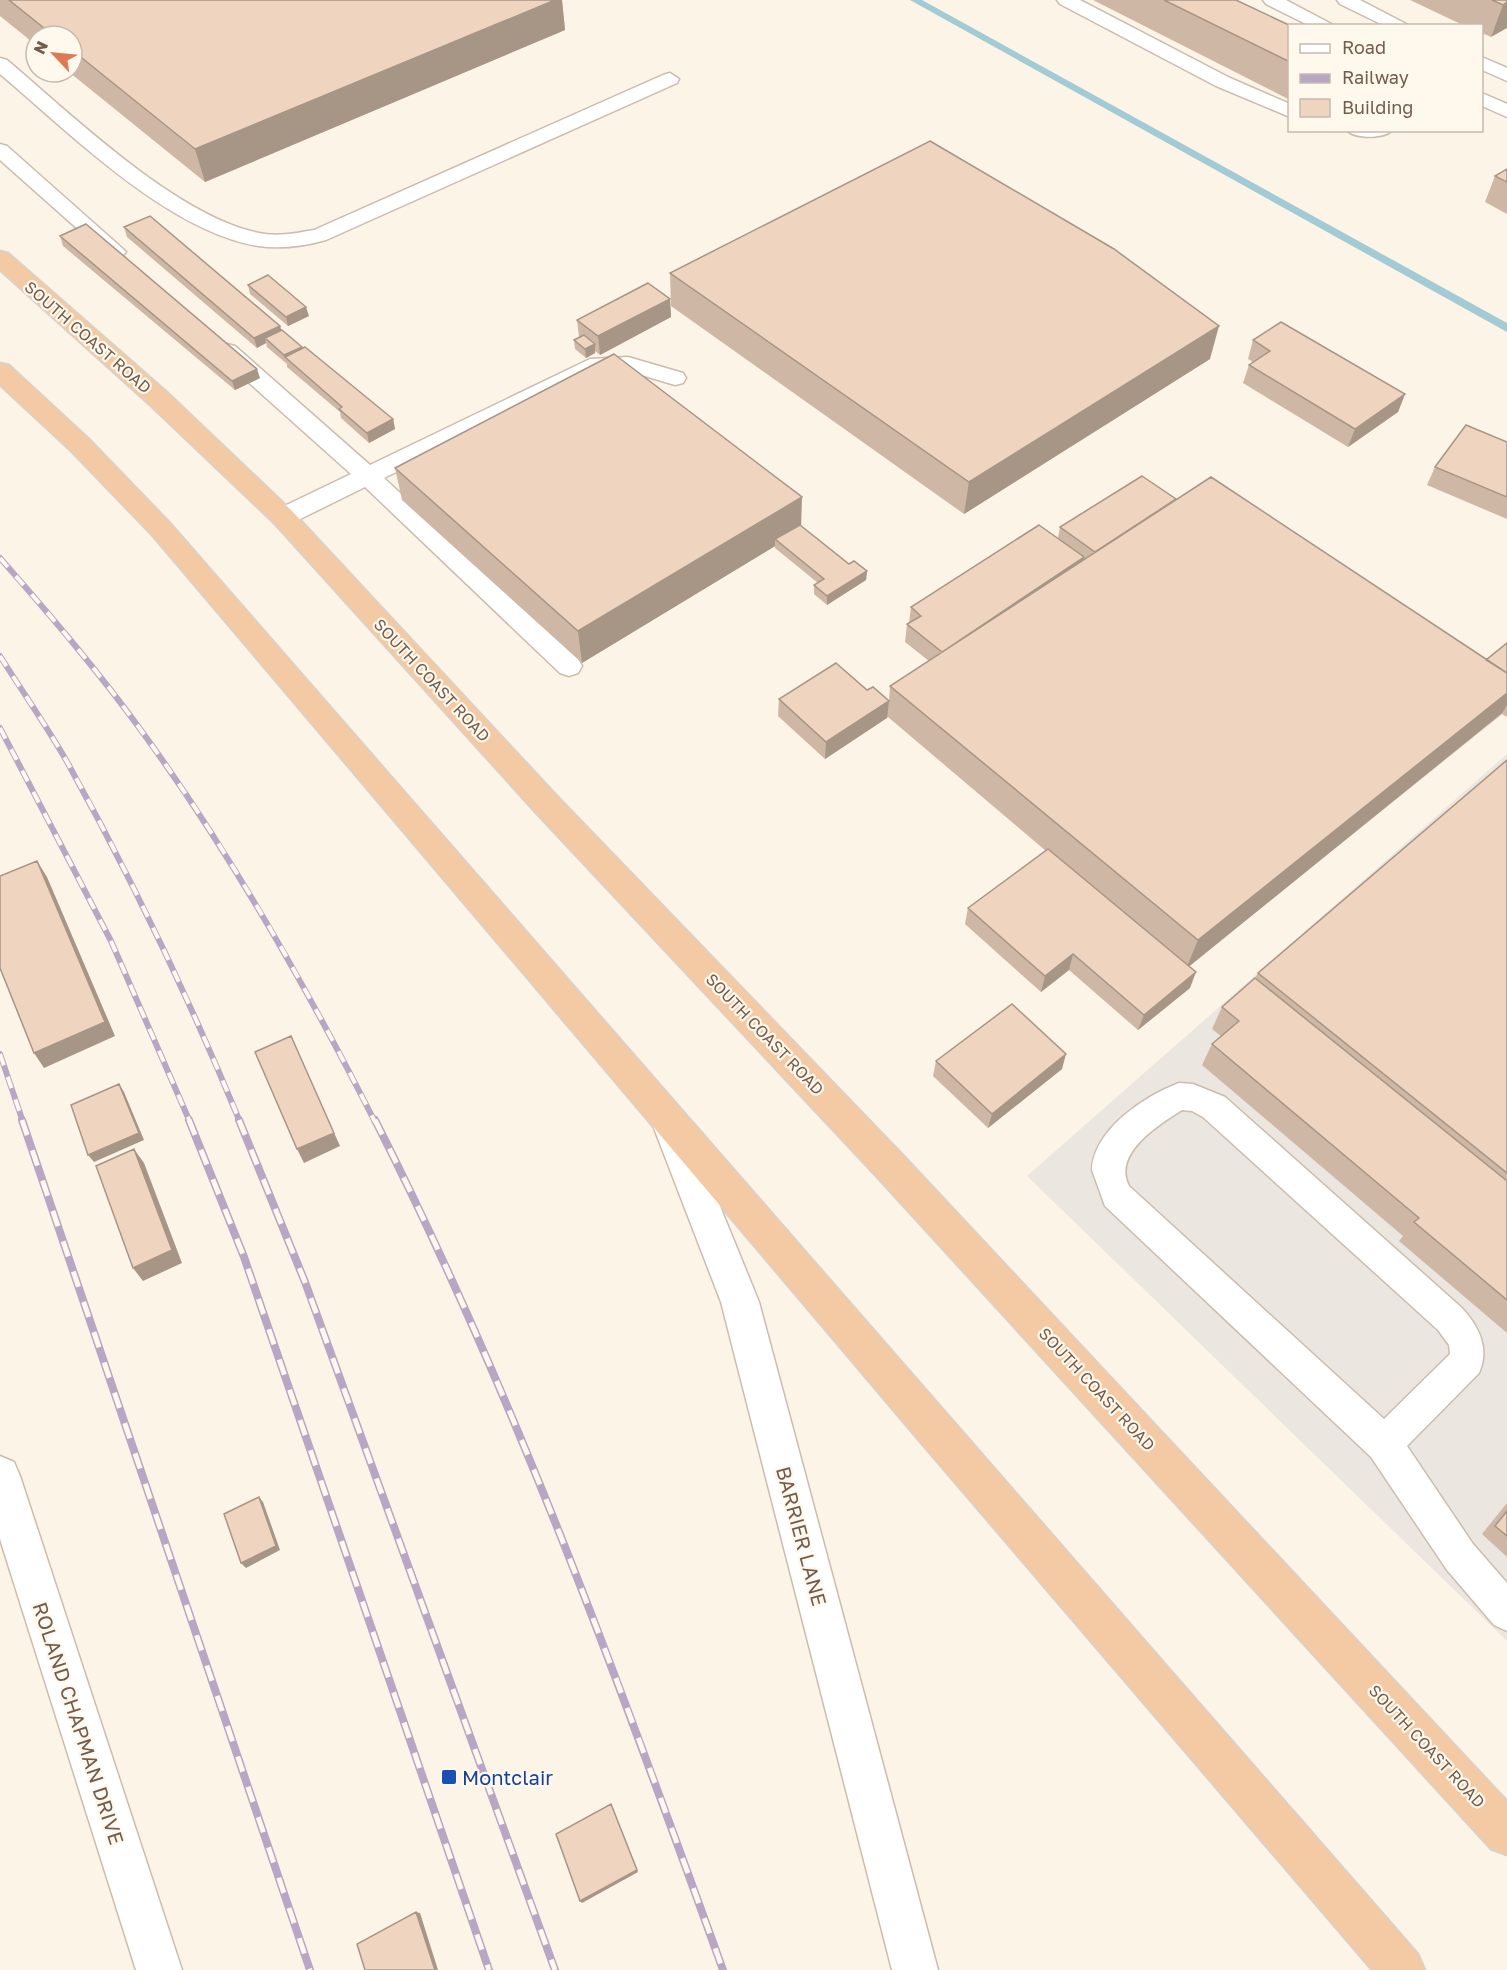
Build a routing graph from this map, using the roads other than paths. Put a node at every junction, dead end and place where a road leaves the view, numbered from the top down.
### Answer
1 (1065, 0) edge
2 (1272, 0) edge
3 (1346, 0) edge
4 (1322, 24) edge
5 (1397, 24) edge
6 (1483, 63) edge
7 (0, 64) edge
8 (1507, 75) edge
9 (670, 79) dead end
10 (1483, 99) edge
11 (1288, 110) edge
12 (1507, 111) edge
13 (0, 150) edge
14 (0, 258) edge
15 (132, 267) edge
16 (211, 337) edge
17 (0, 371) edge
18 (675, 378) dead end
19 (369, 477) junction
20 (283, 517) junction
21 (569, 666) edge
22 (664, 1111) junction
23 (1384, 1444) junction
24 (0, 1476) edge
25 (1507, 1612) edge
26 (1453, 1776) junction
27 (1507, 1799) edge
28 (1507, 1833) edge
29 (159, 1970) edge
30 (915, 1970) edge
31 (1402, 1970) edge

1 - 11 lane
2 - 4 lane
3 - 5 lane
6 - 8 lane
7 - 9 lane
10 - 12 lane
13 - 15 lane
14 - 20 highway, SOUTH COAST ROAD
16 - 19 lane
17 - 22 highway
18 - 19 lane
19 - 20 lane
19 - 21 lane
20 - 26 highway, SOUTH COAST ROAD
22 - 30 street, BARRIER LANE
22 - 31 highway
23 - 23 lane
23 - 25 lane
24 - 29 street, ROLAND CHAPMAN DRIVE
26 - 27 street
26 - 28 highway, SOUTH COAST ROAD

